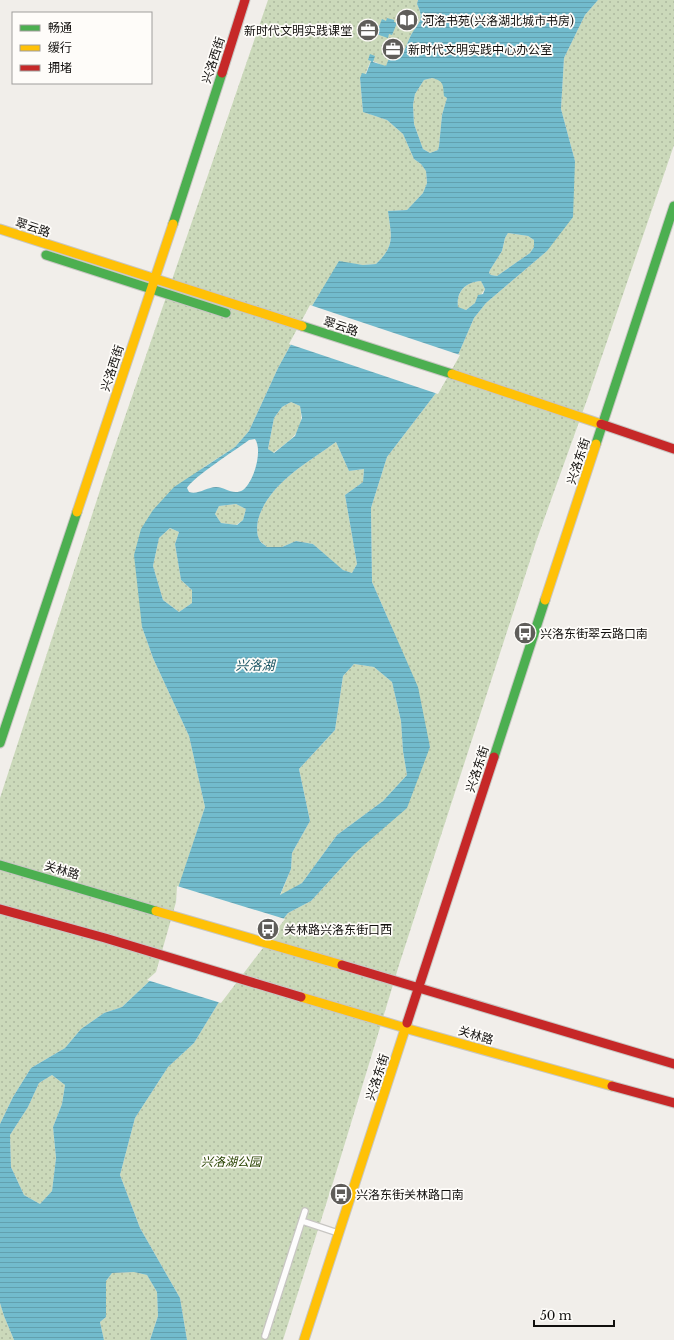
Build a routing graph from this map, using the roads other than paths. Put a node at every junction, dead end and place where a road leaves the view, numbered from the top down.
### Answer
1 (236, 0) edge
2 (245, 0) edge
3 (226, 30) dead end
4 (674, 206) edge
5 (0, 229) edge
6 (38, 252) dead end
7 (154, 253) dead end
8 (150, 277) junction
9 (147, 288) junction
10 (232, 315) dead end
11 (605, 430) junction
12 (674, 449) edge
13 (536, 657) dead end
14 (0, 715) edge
15 (0, 743) edge
16 (0, 865) edge
17 (0, 909) edge
18 (423, 989) junction
19 (408, 1029) junction
20 (674, 1064) edge
21 (674, 1103) edge
22 (305, 1211) dead end
23 (302, 1221) junction
24 (339, 1233) junction
25 (265, 1336) dead end
26 (304, 1340) edge
27 (311, 1340) edge

1 - 3 street, 兴洛西街
2 - 8 street, 兴洛西街
4 - 11 street, 兴洛东街
5 - 8 street, 翠云路
6 - 9 street, 翠云路
7 - 8 street, 兴洛西街
8 - 9 street, 兴洛西街
8 - 11 street, 翠云路
9 - 10 street, 翠云路
9 - 14 street, 兴洛西街
9 - 15 street, 兴洛西街
11 - 12 street, 翠云路
11 - 18 street, 兴洛东街
13 - 18 street, 兴洛东街
16 - 18 street, 关林路
17 - 19 street, 关林路
18 - 19 street, 兴洛东街
18 - 20 street
19 - 21 street, 关林路
19 - 24 street, 兴洛东街
19 - 27 street, 兴洛东街
22 - 23 lane
23 - 24 lane
23 - 25 lane
24 - 26 street, 兴洛东街

